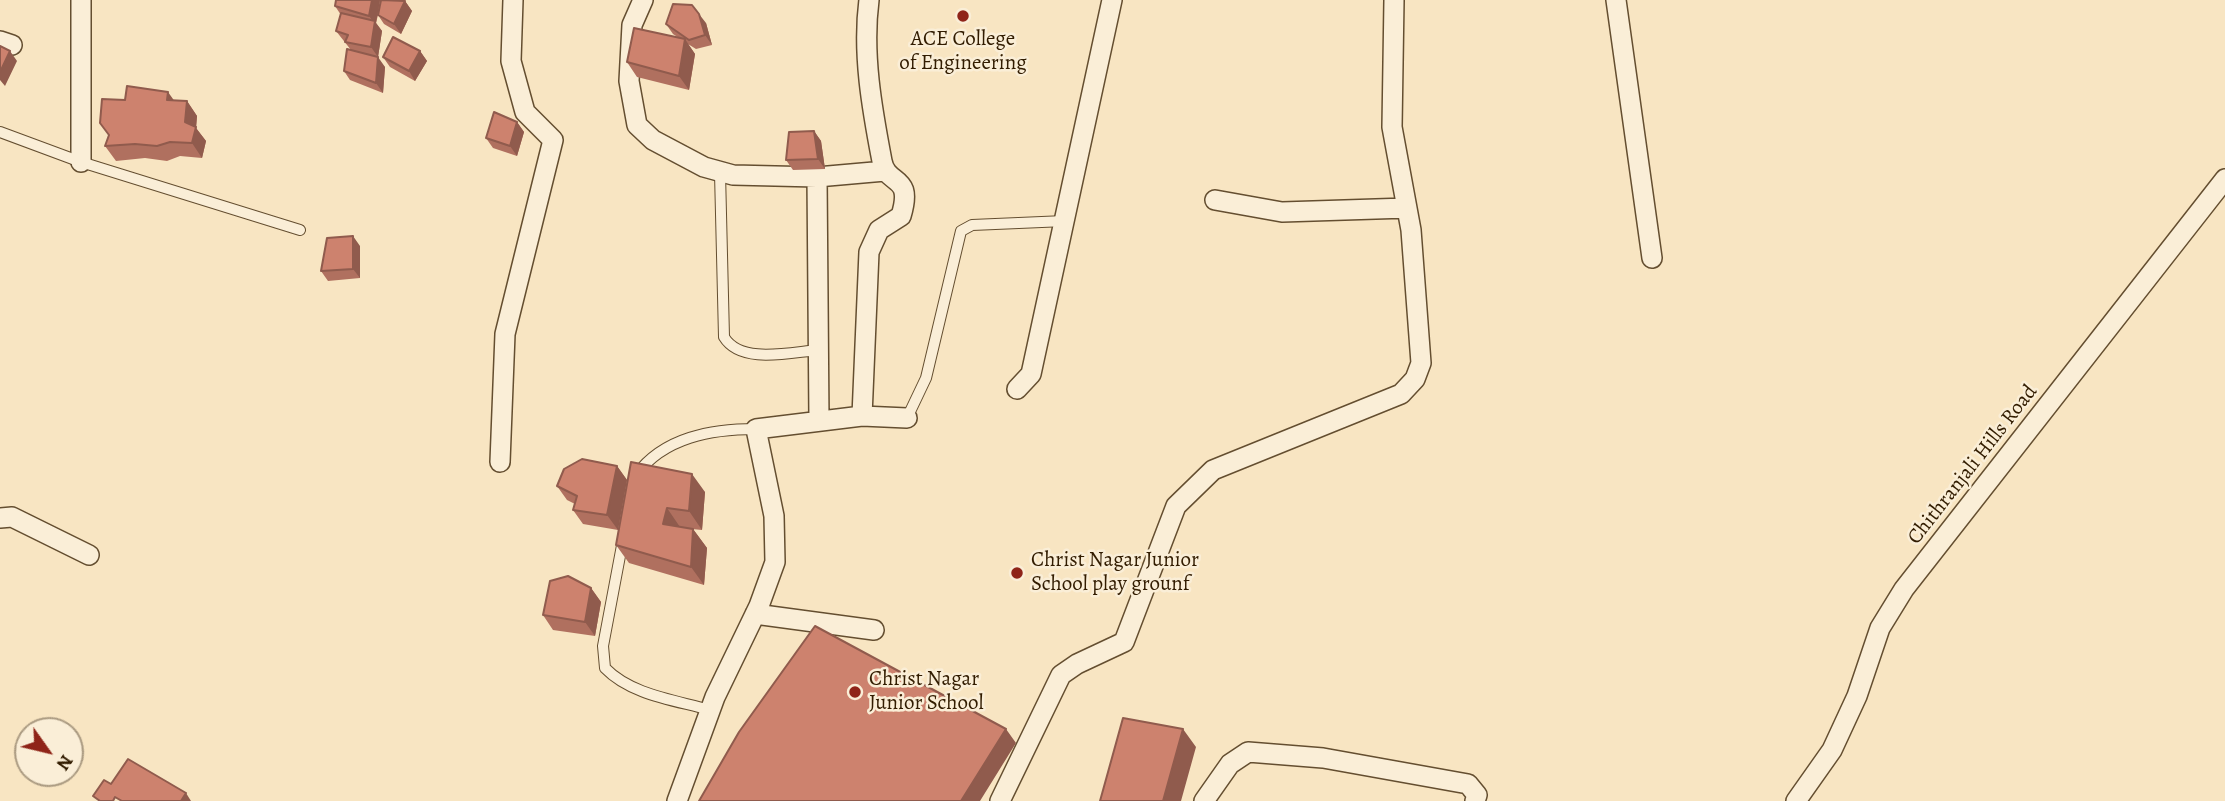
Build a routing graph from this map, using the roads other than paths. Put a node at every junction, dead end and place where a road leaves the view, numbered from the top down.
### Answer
1 (81, 0) edge
2 (513, 0) edge
3 (643, 0) edge
4 (869, 0) edge
5 (1112, 0) edge
6 (1394, 0) edge
7 (1616, 0) edge
8 (0, 132) edge
9 (81, 162) junction
10 (885, 171) junction
11 (720, 173) junction
12 (817, 177) junction
13 (2225, 180) edge
14 (1215, 200) dead end
15 (1407, 208) junction
16 (1065, 220) junction
17 (300, 230) dead end
18 (1652, 258) dead end
19 (818, 350) junction
20 (1017, 389) dead end
21 (862, 416) junction
22 (907, 418) joint
23 (819, 421) junction
24 (756, 429) junction
25 (500, 462) dead end
26 (632, 484) edge
27 (0, 518) edge
28 (624, 528) edge
29 (89, 555) dead end
30 (755, 614) junction
31 (874, 630) dead end
32 (710, 710) junction
33 (677, 801) edge
34 (1000, 801) edge
35 (1204, 801) edge
36 (1475, 801) edge
37 (1796, 801) edge

1 - 9 street
2 - 25 street
3 - 11 street
4 - 10 street
5 - 16 street
6 - 15 street
7 - 18 street
8 - 9 lane
9 - 17 lane
10 - 12 street
10 - 21 street
11 - 12 street
11 - 19 lane
12 - 19 street
13 - 37 street, Chithranjali Hills Road
14 - 15 street
15 - 34 street
16 - 20 street
16 - 22 lane
19 - 23 street
21 - 22 street
21 - 23 street
23 - 24 street
24 - 26 lane
24 - 30 street
27 - 29 street
28 - 32 lane
30 - 31 street
30 - 32 street
32 - 33 street
35 - 36 street

